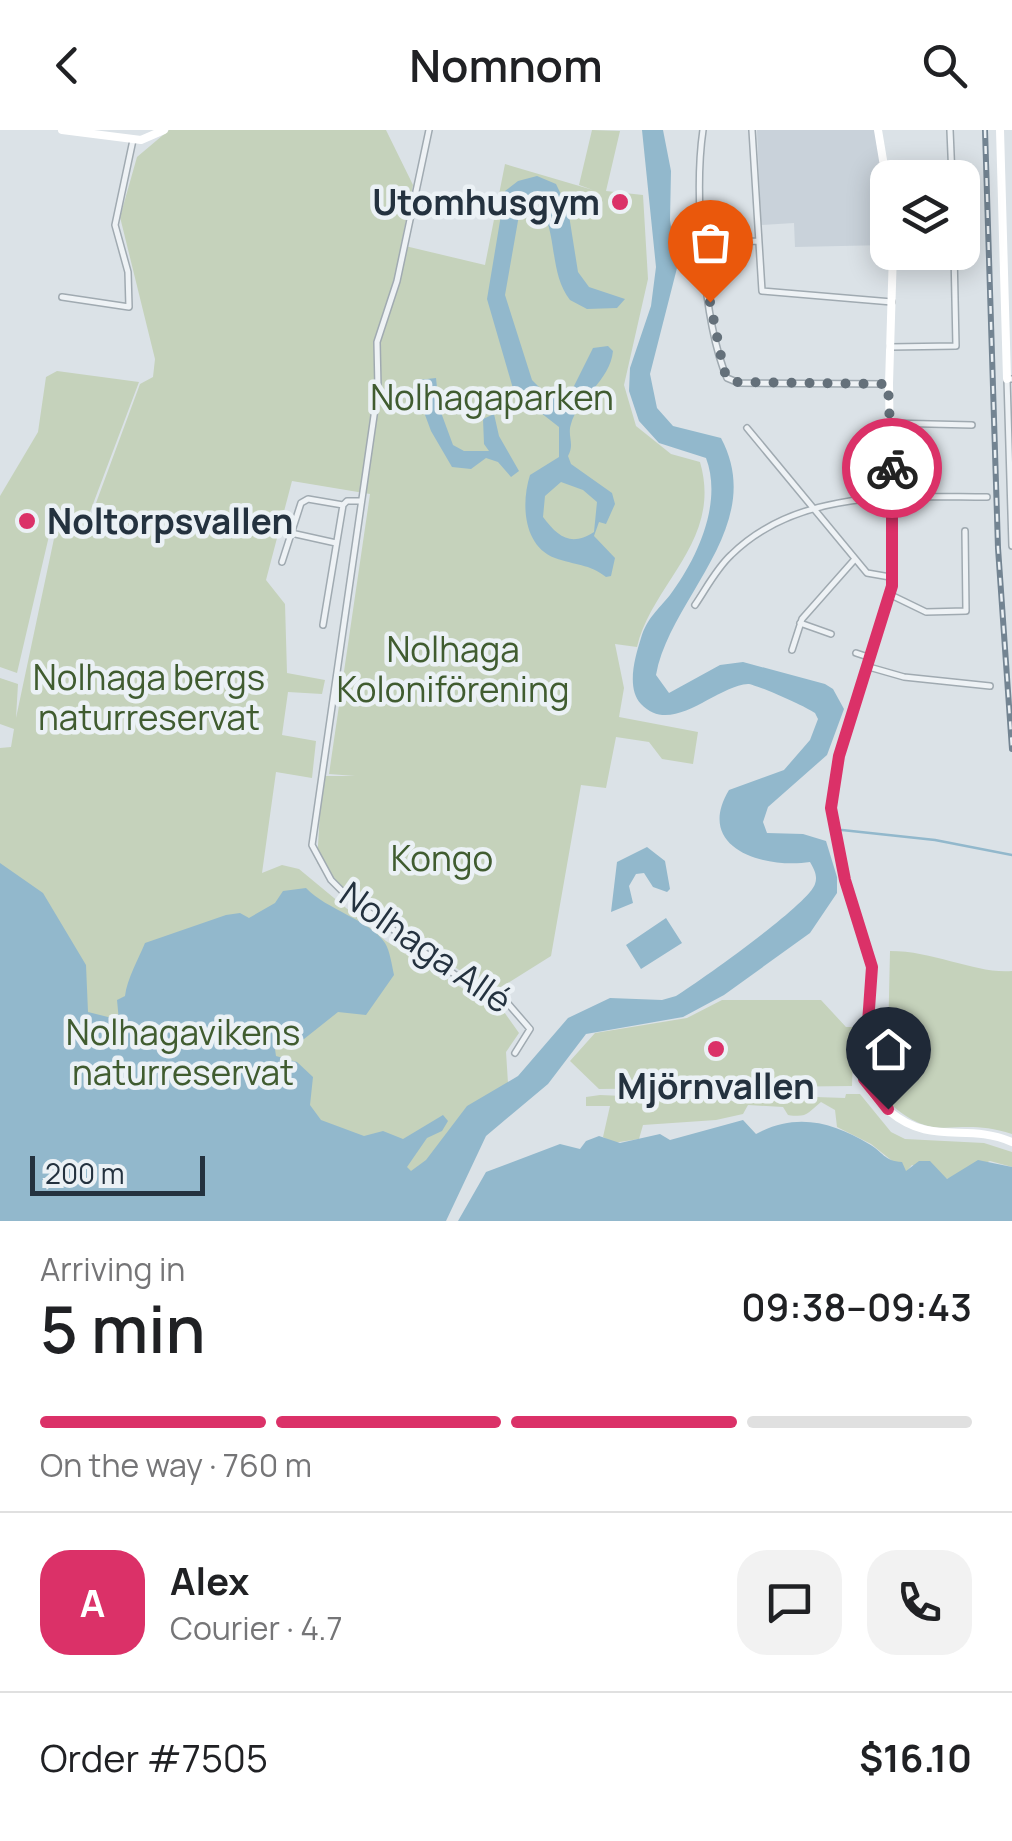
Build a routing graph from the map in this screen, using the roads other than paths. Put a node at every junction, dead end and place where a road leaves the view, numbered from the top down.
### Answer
1 (62, 130) edge
2 (164, 130) edge
3 (429, 130) edge
4 (704, 130) edge
5 (752, 130) edge
6 (878, 130) edge
7 (950, 130) edge
8 (1000, 130) edge
9 (133, 140) junction
10 (883, 160) edge
11 (951, 160) edge
12 (757, 241) junction
13 (704, 243) junction
14 (893, 270) edge
15 (954, 270) edge
16 (1008, 289) edge
17 (62, 297) dead end
18 (892, 302) junction
19 (890, 347) junction
20 (1010, 379) edge
21 (888, 384) junction
22 (890, 423) junction
23 (972, 424) dead end
24 (747, 428) dead end
25 (1010, 480) edge
26 (987, 496) dead end
27 (892, 498) junction
28 (362, 501) junction
29 (343, 506) junction
30 (812, 507) junction
31 (965, 531) dead end
32 (291, 533) junction
33 (1011, 533) edge
34 (336, 543) junction
35 (1012, 546) edge
36 (855, 558) junction
37 (282, 562) dead end
38 (893, 577) junction
39 (890, 595) junction
40 (695, 605) dead end
41 (800, 623) junction
42 (324, 625) dead end
43 (830, 634) dead end
44 (792, 650) dead end
45 (856, 653) dead end
46 (870, 662) junction
47 (990, 686) dead end
48 (515, 1054) dead end
49 (1012, 1142) edge

1 - 9 street
2 - 9 street
3 - 28 street, Nolhaga Allé
4 - 13 street
5 - 12 street
6 - 10 street
7 - 11 street
8 - 16 street
9 - 17 street
12 - 13 street
12 - 18 street
13 - 21 street
14 - 18 street
15 - 19 street
16 - 20 street
18 - 19 street
19 - 21 street
20 - 25 street
21 - 22 street
22 - 23 street
22 - 27 street
24 - 30 street
25 - 33 street
26 - 27 street
27 - 30 street
27 - 38 street
28 - 29 street
28 - 48 street, Nolhaga Allé
29 - 32 street
29 - 34 street
30 - 36 street
30 - 40 street
31 - 39 street
32 - 34 street
32 - 37 street
33 - 35 street
34 - 42 street
36 - 38 street
36 - 41 street
38 - 39 street
39 - 46 street
41 - 43 street
41 - 44 street
45 - 46 street
46 - 47 street
46 - 49 street

